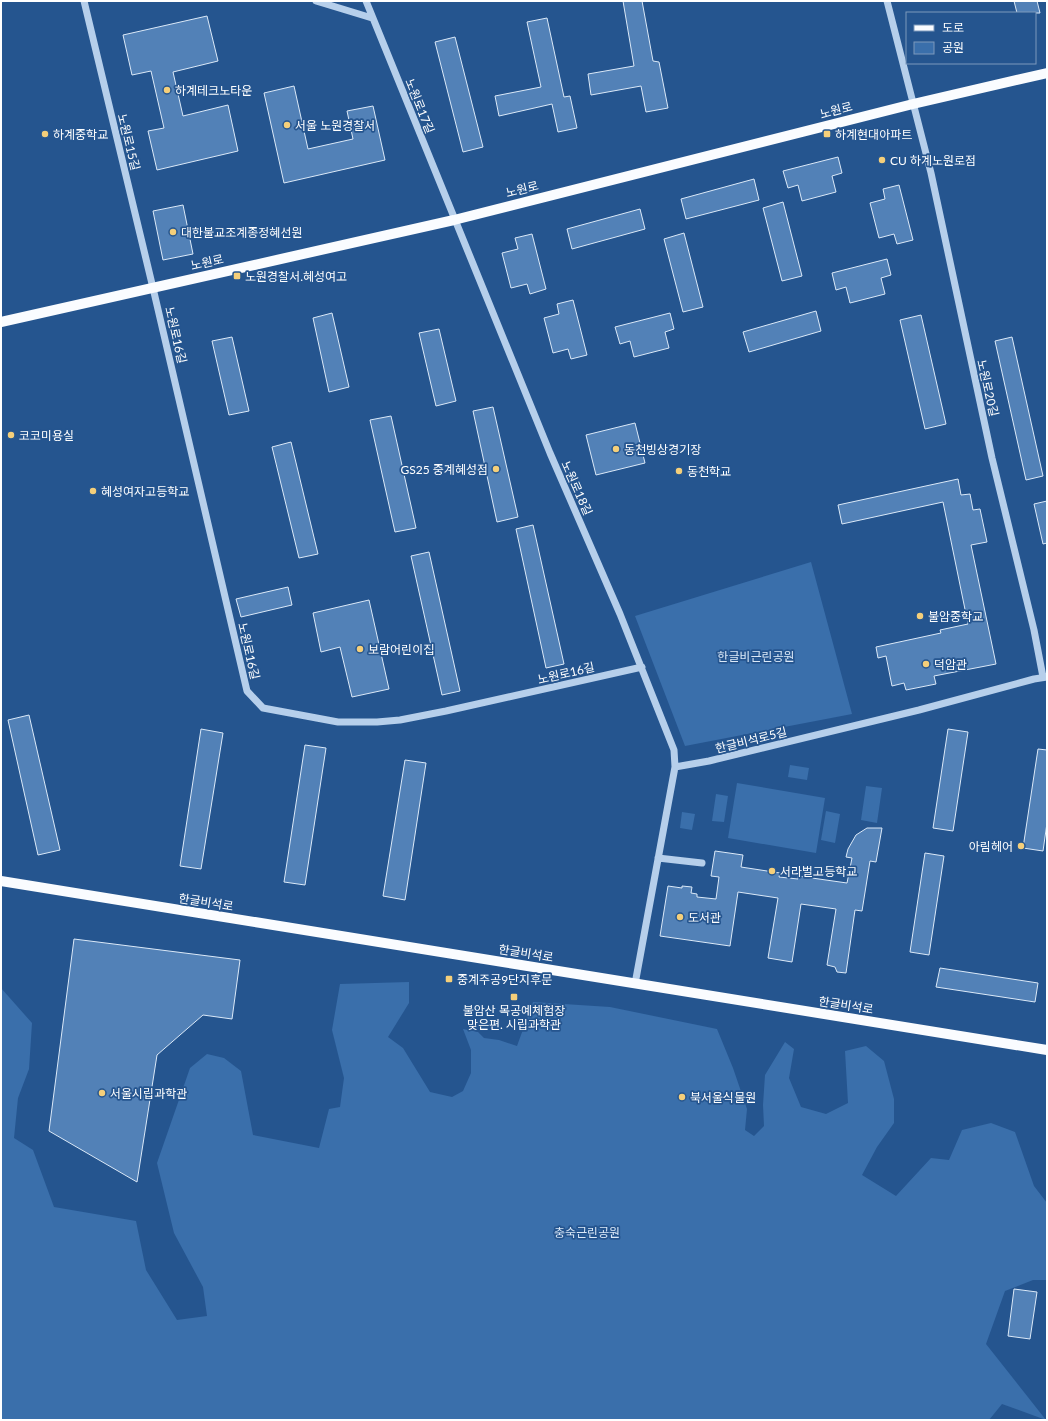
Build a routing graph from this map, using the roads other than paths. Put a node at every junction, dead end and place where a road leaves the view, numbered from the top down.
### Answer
1 (84, 1) edge
2 (316, 1) edge
3 (366, 1) edge
4 (887, 1) edge
5 (372, 18) junction
6 (1047, 73) edge
7 (913, 104) junction
8 (454, 220) junction
9 (153, 288) junction
10 (1, 322) edge
11 (642, 667) junction
12 (1045, 677) edge
13 (675, 767) junction
14 (658, 858) junction
15 (702, 863) dead end
16 (1, 881) edge
17 (635, 984) junction
18 (1047, 1050) edge

1 - 9 street, 노원로15길
2 - 5 street
3 - 5 street, 노원로17길
4 - 7 street, 노원로20길
5 - 8 street, 노원로17길
6 - 7 main road, 노원로
7 - 8 main road, 노원로
7 - 12 street, 노원로20길
8 - 9 main road, 노원로
8 - 11 street, 노원로18길
9 - 10 main road, 노원로
9 - 11 street, 노원로16길
11 - 13 street, 노원로18길
12 - 13 street, 한글비석로5길
13 - 14 street
14 - 15 street
14 - 17 street
16 - 17 main road, 한글비석로
17 - 18 main road, 한글비석로

